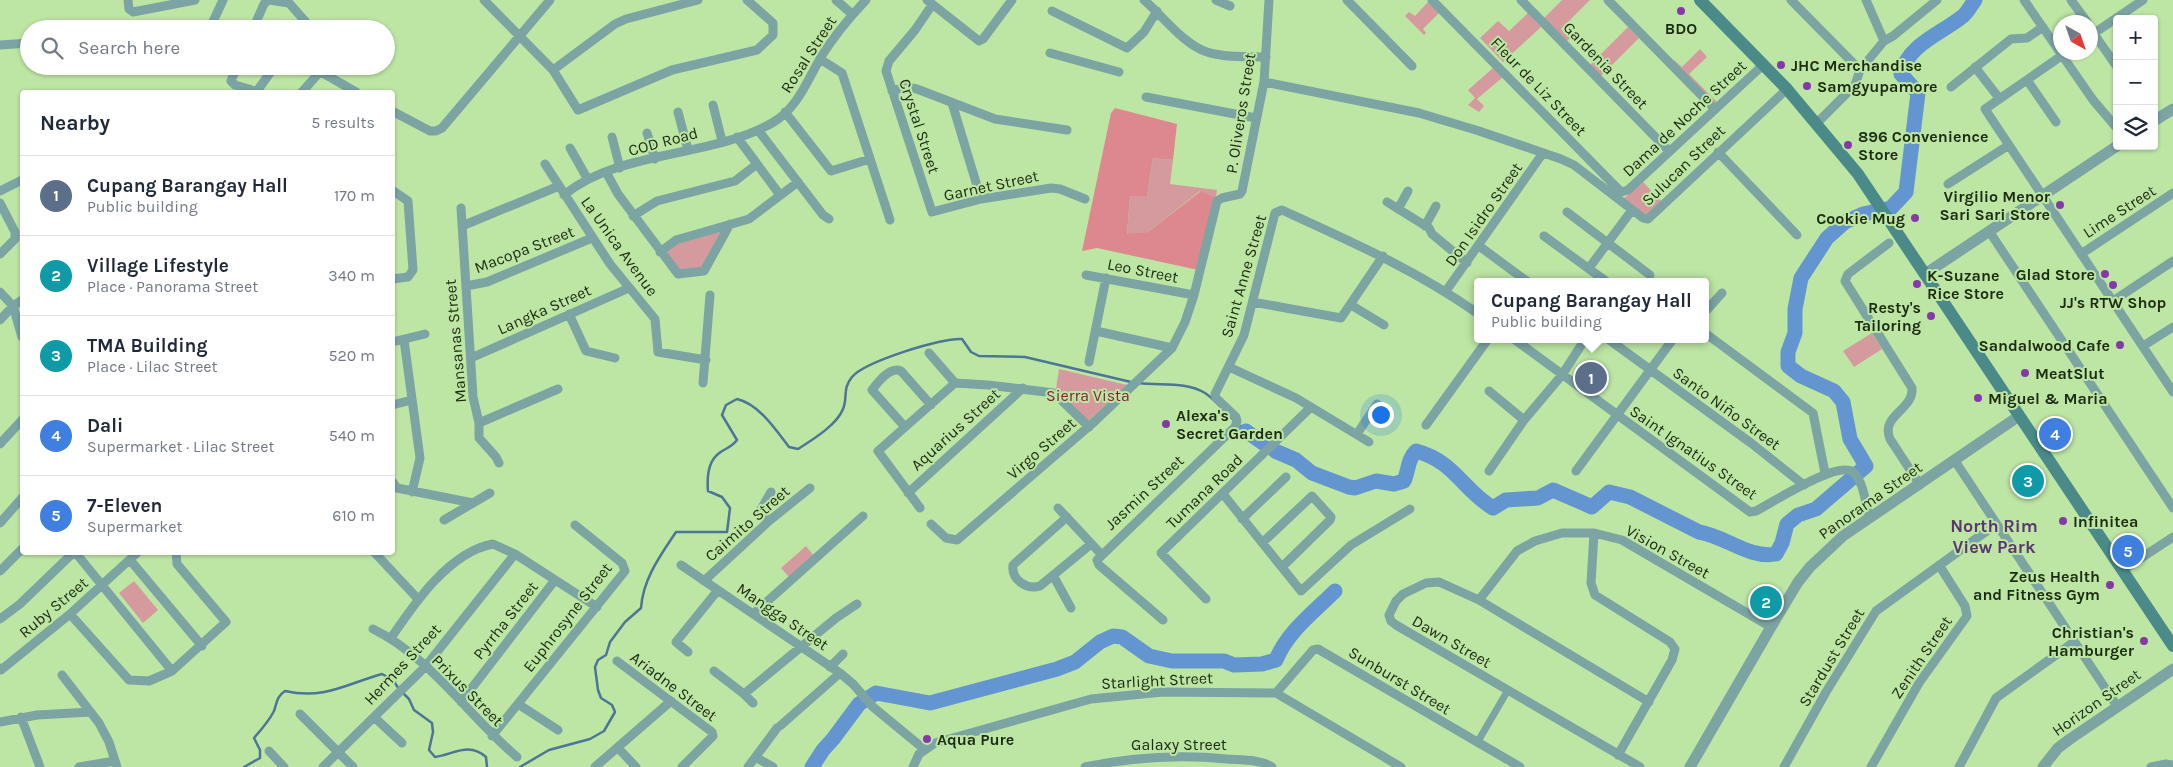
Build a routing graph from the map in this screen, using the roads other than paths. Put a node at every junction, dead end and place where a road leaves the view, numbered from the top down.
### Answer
1 (128, 0) edge
2 (195, 0) edge
3 (223, 0) edge
4 (268, 0) edge
5 (484, 0) edge
6 (550, 0) edge
7 (698, 0) edge
8 (747, 0) edge
9 (836, 0) edge
10 (866, 0) edge
11 (1012, 0) edge
12 (1144, 0) edge
13 (1216, 0) edge
14 (1269, 0) edge
15 (1347, 0) edge
16 (1432, 0) edge
17 (1521, 0) edge
18 (1608, 0) edge
19 (1700, 0) edge
20 (1791, 0) edge
21 (1937, 0) edge
22 (2024, 0) edge
23 (2071, 0) edge
24 (2143, 0) edge
25 (1869, 1) edge
26 (929, 2) edge
27 (1230, 6) dead end
28 (1052, 11) dead end
29 (1157, 11) junction
30 (852, 14) junction
31 (2082, 15) edge
32 (214, 20) edge
33 (257, 20) edge
34 (304, 20) edge
35 (2043, 27) junction
36 (2098, 29) edge
37 (519, 35) junction
38 (2053, 39) edge
39 (1884, 41) junction
40 (2098, 41) edge
41 (20, 44) edge
42 (0, 45) edge
43 (1050, 53) dead end
44 (1266, 57) junction
45 (820, 59) junction
46 (2056, 60) edge
47 (2069, 60) edge
48 (2113, 62) edge
49 (1763, 64) junction
50 (1412, 66) dead end
51 (1975, 67) junction
52 (553, 70) junction
53 (1860, 70) junction
54 (1119, 72) dead end
55 (233, 75) edge
56 (269, 75) edge
57 (318, 75) edge
58 (330, 75) edge
59 (2027, 80) junction
60 (1264, 82) junction
61 (1951, 87) dead end
62 (1787, 89) junction
63 (251, 90) edge
64 (259, 90) edge
65 (304, 90) edge
66 (351, 90) edge
67 (892, 91) junction
68 (1146, 98) dead end
69 (1999, 98) junction
70 (952, 104) junction
71 (713, 105) dead end
72 (1714, 108) junction
73 (2173, 109) edge
74 (395, 112) edge
75 (678, 112) dead end
76 (785, 112) junction
77 (1256, 118) junction
78 (2158, 118) edge
79 (2056, 122) dead end
80 (773, 123) joint
81 (1817, 123) junction
82 (2113, 123) edge
83 (758, 130) junction
84 (1067, 130) dead end
85 (647, 133) dead end
86 (612, 137) dead end
87 (737, 137) junction
88 (722, 141) junction
89 (2009, 145) junction
90 (570, 148) dead end
91 (2113, 149) edge
92 (688, 150) junction
93 (1669, 151) junction
94 (1718, 152) junction
95 (1543, 153) junction
96 (655, 159) junction
97 (870, 159) junction
98 (545, 164) dead end
99 (757, 164) junction
100 (620, 168) junction
101 (606, 172) junction
102 (587, 178) junction
103 (20, 181) edge
104 (798, 182) junction
105 (1948, 184) dead end
106 (559, 186) junction
107 (0, 191) edge
108 (1408, 191) dead end
109 (395, 192) edge
110 (1624, 192) joint
111 (2173, 193) edge
112 (564, 195) junction
113 (780, 195) junction
114 (2043, 196) junction
115 (981, 199) junction
116 (1086, 199) dead end
117 (1386, 202) dead end
118 (0, 203) edge
119 (1436, 206) dead end
120 (461, 208) dead end
121 (1398, 209) junction
122 (931, 210) joint
123 (1632, 210) junction
124 (1567, 212) dead end
125 (633, 216) junction
126 (829, 219) dead end
127 (890, 220) dead end
128 (730, 224) junction
129 (462, 226) junction
130 (1426, 226) junction
131 (1989, 231) junction
132 (1797, 235) dead end
133 (1544, 236) dead end
134 (592, 238) junction
135 (1607, 242) junction
136 (1889, 242) dead end
137 (1479, 246) junction
138 (660, 252) junction
139 (0, 254) edge
140 (2081, 254) junction
141 (1383, 256) junction
142 (2173, 261) edge
143 (1467, 263) junction
144 (1589, 268) junction
145 (1200, 272) joint
146 (1086, 274) dead end
147 (1925, 274) junction
148 (1650, 275) dead end
149 (1106, 278) junction
150 (1523, 278) edge
151 (1602, 278) edge
152 (395, 279) edge
153 (466, 286) junction
154 (630, 288) junction
155 (1446, 291) junction
156 (0, 292) edge
157 (1722, 293) dead end
158 (710, 295) dead end
159 (1194, 295) junction
160 (20, 301) edge
161 (2113, 301) junction
162 (1253, 302) junction
163 (1351, 305) junction
164 (13, 306) junction
165 (1709, 308) edge
166 (1474, 310) edge
167 (569, 314) junction
168 (0, 320) edge
169 (1384, 325) dead end
170 (2173, 326) edge
171 (20, 330) edge
172 (1096, 331) junction
173 (425, 334) dead end
174 (1709, 336) edge
175 (404, 340) junction
176 (395, 342) edge
177 (1485, 343) edge
178 (1519, 343) edge
179 (1582, 343) edge
180 (1614, 343) edge
181 (1670, 343) edge
182 (2143, 346) junction
183 (1172, 348) junction
184 (929, 353) dead end
185 (471, 358) junction
186 (616, 358) dead end
187 (706, 360) junction
188 (1088, 362) dead end
189 (1229, 367) junction
190 (1650, 369) junction
191 (1562, 375) junction
192 (703, 383) dead end
193 (955, 383) junction
194 (1023, 388) junction
195 (558, 389) dead end
196 (1489, 391) dead end
197 (2173, 392) edge
198 (412, 400) junction
199 (395, 404) edge
200 (1377, 404) dead end
201 (931, 405) junction
202 (1311, 407) junction
203 (1616, 416) junction
204 (2019, 416) junction
205 (1524, 420) junction
206 (20, 422) edge
207 (479, 423) junction
208 (1236, 424) joint
209 (1426, 425) dead end
210 (906, 427) junction
211 (1088, 427) junction
212 (1357, 434) junction
213 (1369, 442) dead end
214 (0, 444) edge
215 (1954, 461) junction
216 (499, 464) dead end
217 (1489, 471) dead end
218 (1576, 471) dead end
219 (1825, 474) junction
220 (1286, 477) dead end
221 (395, 485) edge
222 (1804, 485) junction
223 (1920, 485) junction
224 (810, 488) dead end
225 (412, 492) junction
226 (771, 492) dead end
227 (490, 493) dead end
228 (908, 493) junction
229 (1223, 494) junction
230 (20, 500) edge
231 (473, 502) junction
232 (920, 508) dead end
233 (1058, 508) dead end
234 (1410, 508) dead end
235 (2173, 508) edge
236 (863, 516) dead end
237 (1067, 517) junction
238 (1870, 518) junction
239 (1242, 519) junction
240 (444, 520) dead end
241 (769, 521) junction
242 (0, 523) edge
243 (932, 524) dead end
244 (575, 525) dead end
245 (1996, 525) junction
246 (1594, 533) junction
247 (2173, 537) edge
248 (1262, 543) junction
249 (1091, 544) junction
250 (20, 551) edge
251 (516, 554) junction
252 (72, 555) edge
253 (77, 555) edge
254 (135, 555) edge
255 (176, 555) edge
256 (377, 555) edge
257 (1099, 557) junction
258 (130, 560) junction
259 (681, 565) dead end
260 (1939, 565) junction
261 (1282, 567) junction
262 (2123, 570) junction
263 (0, 572) edge
264 (1054, 577) junction
265 (555, 580) junction
266 (704, 580) junction
267 (102, 586) junction
268 (718, 590) junction
269 (418, 599) junction
270 (1206, 599) dead end
271 (1479, 600) junction
272 (857, 604) dead end
273 (596, 607) junction
274 (1071, 608) dead end
275 (70, 614) junction
276 (753, 614) junction
277 (0, 619) edge
278 (1163, 620) dead end
279 (1771, 626) junction
280 (373, 629) dead end
281 (391, 638) junction
282 (2074, 642) junction
283 (202, 646) junction
284 (2173, 646) edge
285 (802, 647) junction
286 (688, 652) dead end
287 (843, 654) dead end
288 (617, 661) dead end
289 (425, 667) junction
290 (830, 667) junction
291 (0, 669) edge
292 (2173, 669) edge
293 (172, 671) junction
294 (714, 671) dead end
295 (840, 673) junction
296 (62, 675) dead end
297 (1508, 690) junction
298 (1276, 693) junction
299 (744, 694) junction
300 (670, 701) junction
301 (461, 702) junction
302 (1649, 702) junction
303 (754, 703) dead end
304 (518, 704) junction
305 (2116, 706) junction
306 (91, 712) junction
307 (300, 714) dead end
308 (21, 717) junction
309 (374, 717) junction
310 (0, 722) edge
311 (558, 730) dead end
312 (492, 736) junction
313 (1477, 743) junction
314 (402, 744) dead end
315 (618, 748) junction
316 (924, 749) junction
317 (269, 751) dead end
318 (338, 753) junction
319 (1618, 755) junction
320 (517, 757) dead end
321 (756, 758) junction
322 (116, 764) edge
323 (2173, 765) edge
324 (40, 767) edge
325 (79, 767) edge
326 (284, 767) edge
327 (323, 767) edge
328 (352, 767) edge
329 (595, 767) edge
330 (636, 767) edge
331 (682, 767) edge
332 (748, 767) edge
333 (773, 767) edge
334 (912, 767) edge
335 (1085, 767) edge
336 (1272, 767) edge
337 (1401, 767) edge
338 (1520, 767) edge
339 (1640, 767) edge
340 (1690, 767) edge
341 (1784, 767) edge
342 (1870, 767) edge
343 (1959, 767) edge
344 (2043, 767) edge
345 (2151, 767) edge

1 - 2 street
3 - 32 street
4 - 33 street
4 - 34 street
5 - 37 street
6 - 37 street
7 - 52 street
8 - 52 street
9 - 30 street
10 - 30 street, Rosal Street
11 - 26 street
12 - 29 street
13 - 27 street
14 - 44 street, P. Oliveros Street
15 - 50 street
16 - 110 street, Fleur de Liz Street
17 - 93 street, Gardenia Street
18 - 72 street
19 - 49 main road
20 - 53 street
21 - 39 street
22 - 35 street
23 - 31 street
24 - 36 street
25 - 39 street
26 - 67 street, Crystal Street
28 - 29 street
29 - 44 street
30 - 45 street, Rosal Street
35 - 38 street
35 - 51 street
37 - 52 street
37 - 74 street
39 - 53 street
40 - 48 street
41 - 42 street
43 - 54 street
44 - 60 street, P. Oliveros Street
45 - 76 street, Rosal Street
45 - 97 street
46 - 59 street
47 - 82 street
49 - 62 main road
49 - 72 street, Dama de Noche Street
51 - 61 street
51 - 69 street
53 - 81 street
55 - 63 street
56 - 64 street
57 - 65 street
58 - 66 street
59 - 69 street
59 - 79 street
60 - 77 street, P. Oliveros Street
60 - 95 street, Sulucan Street
62 - 81 main road
62 - 94 street, Sulucan Street
67 - 70 street
67 - 122 street, Crystal Street
68 - 77 street
69 - 89 street
70 - 84 street
70 - 115 street
71 - 88 street
72 - 93 street, Dama de Noche Street
73 - 78 street
75 - 92 street
76 - 80 street, Rosal Street
76 - 97 street
77 - 145 street, P. Oliveros Street
80 - 83 street, COD Road
81 - 147 main road
83 - 87 street, COD Road
83 - 104 street
85 - 96 street
86 - 100 street
87 - 88 street, COD Road
87 - 99 street
88 - 92 street, COD Road
89 - 105 street
89 - 114 street
90 - 102 street
91 - 114 street
92 - 96 street, COD Road
93 - 110 street, Dama de Noche Street
94 - 123 street, Sulucan Street
94 - 132 street
95 - 123 street, Sulucan Street
95 - 137 street, Don Isidro Street
96 - 100 street, COD Road
97 - 127 street
98 - 106 street, La Unica Avenue
99 - 113 street
99 - 125 street
100 - 101 street, COD Road
101 - 102 street, COD Road
101 - 125 street
102 - 112 street, COD Road
103 - 107 street
104 - 113 street
104 - 126 street
106 - 112 street, La Unica Avenue
106 - 129 street
108 - 121 street
109 - 152 street
111 - 140 street, Lime Street
112 - 134 street, La Unica Avenue
113 - 128 street
114 - 131 street
114 - 140 street
115 - 116 street, Garnet Street
115 - 122 street, Garnet Street
117 - 121 street
118 - 139 street
119 - 130 street
120 - 129 street, Mansanas Street
121 - 130 street
123 - 135 street
124 - 135 street
125 - 138 street
128 - 138 street
128 - 138 street
129 - 153 street, Mansanas Street
130 - 143 street
131 - 147 street
131 - 235 street
133 - 144 street
134 - 153 street, Macopa Street
134 - 154 street, La Unica Avenue
135 - 144 street
135 - 148 street
136 - 223 street
137 - 143 street, Don Isidro Street
137 - 150 street
140 - 161 street
141 - 155 street
141 - 162 street, Saint Anne Street
141 - 163 street
142 - 161 street
143 - 155 street, Don Isidro Street
144 - 151 street
145 - 159 street, Virgo Street
146 - 149 street, Leo Street
147 - 204 main road
149 - 159 street, Leo Street
149 - 172 street
153 - 185 street, Mansanas Street
154 - 167 street, Langka Street
154 - 187 street, La Unica Avenue
155 - 166 street
156 - 164 street
157 - 165 street
158 - 187 street
159 - 183 street, Virgo Street
160 - 164 street
161 - 182 street
162 - 163 street
162 - 189 street, Saint Anne Street
163 - 169 street
164 - 168 street
164 - 171 street
167 - 185 street, Langka Street
167 - 186 street
170 - 182 street
172 - 183 street
172 - 188 street
173 - 175 street
174 - 219 street
175 - 176 street
175 - 198 street
177 - 209 street
178 - 191 street, Saint Ignatius Street
179 - 191 street
180 - 190 street, Santo Niño Street
181 - 190 street
182 - 197 street
183 - 211 street, Virgo Street
184 - 193 street
185 - 207 street, Mansanas Street
187 - 192 street
189 - 202 street
189 - 208 street, Saint Anne Street
190 - 203 street
190 - 222 street, Santo Niño Street
191 - 203 street, Saint Ignatius Street
191 - 205 street
193 - 194 street
193 - 201 street
194 - 211 street
194 - 228 street, Aquarius Street
195 - 207 street
196 - 205 street
198 - 199 street
198 - 225 street
200 - 212 street
201 - 210 street
201 - 210 street
202 - 212 street
202 - 229 street, Tumana Road
203 - 218 street
203 - 222 street, Saint Ignatius Street
204 - 215 street, Panorama Street
204 - 262 main road
205 - 217 street
206 - 214 street
207 - 216 street, Mansanas Street
208 - 257 street, Jasmin Street
210 - 228 street
211 - 243 street, Virgo Street
212 - 213 street
215 - 223 street, Panorama Street
215 - 245 street
219 - 222 street, Saint Ignatius Street
219 - 238 street, Saint Ignatius Street
220 - 239 street
221 - 225 street
223 - 238 street, Panorama Street
224 - 241 street, Caimito Street
225 - 231 street
226 - 241 street
227 - 231 street
228 - 232 street
229 - 239 street
229 - 270 street, Tumana Road
230 - 242 street
231 - 240 street
233 - 237 street
234 - 261 street
236 - 276 street
237 - 249 street
237 - 264 street
238 - 279 street, Panorama Street
239 - 248 street
241 - 266 street, Caimito Street
244 - 273 street, Euphrosyne Street
245 - 260 street, Stardust Street
245 - 282 street
246 - 271 street, Vision Street
246 - 279 street, Vision Street
246 - 302 street
247 - 262 street
248 - 261 street
248 - 261 street
249 - 257 street
249 - 264 street
250 - 263 street
251 - 265 street
251 - 269 street
251 - 289 street, Hermes Street
252 - 277 street
253 - 267 street
254 - 258 street, Ruby Street
255 - 283 street
256 - 269 street
257 - 278 street
258 - 267 street, Ruby Street
258 - 283 street
259 - 266 street, Mangga Street
260 - 341 street, Stardust Street
260 - 342 street, Zenith Street
262 - 284 main road
264 - 274 street
265 - 273 street
265 - 301 street, Pyrrha Street
266 - 268 street, Mangga Street
267 - 275 street, Ruby Street
267 - 293 street
268 - 276 street, Mangga Street
268 - 286 street
269 - 281 street
271 - 297 street, Dawn Street
271 - 302 street, Dawn Street
272 - 285 street
273 - 304 street, Euphrosyne Street
275 - 291 street, Ruby Street
275 - 293 street
276 - 285 street, Mangga Street
279 - 340 street, Panorama Street
280 - 281 street, Prixus Street
281 - 289 street, Prixus Street
282 - 305 street
282 - 343 street
283 - 293 street
285 - 290 street, Mangga Street
285 - 299 street
287 - 290 street
288 - 300 street, Ariadne Street
289 - 301 street, Prixus Street
289 - 309 street, Hermes Street
290 - 295 street, Mangga Street
292 - 305 street, Horizon Street
294 - 299 street
295 - 316 street, Mangga Street
295 - 321 street
296 - 306 street
297 - 313 street
297 - 319 street, Dawn Street
298 - 313 street, Sunburst Street
298 - 316 street, Starlight Street
298 - 337 street
299 - 303 street
300 - 315 street
300 - 331 street, Ariadne Street
301 - 312 street, Prixus Street
302 - 319 street
304 - 311 street
304 - 312 street, Euphrosyne Street
305 - 344 street, Horizon Street
306 - 308 street
306 - 322 street
307 - 318 street
308 - 310 street
308 - 324 street
309 - 314 street
309 - 318 street, Hermes Street
312 - 320 street, Prixus Street
313 - 338 street, Sunburst Street
315 - 329 street
315 - 330 street
316 - 334 street
317 - 326 street
318 - 327 street, Hermes Street
318 - 328 street
319 - 339 street, Dawn Street
321 - 332 street
321 - 333 street
322 - 325 street
323 - 345 street
335 - 336 street, Galaxy Street

